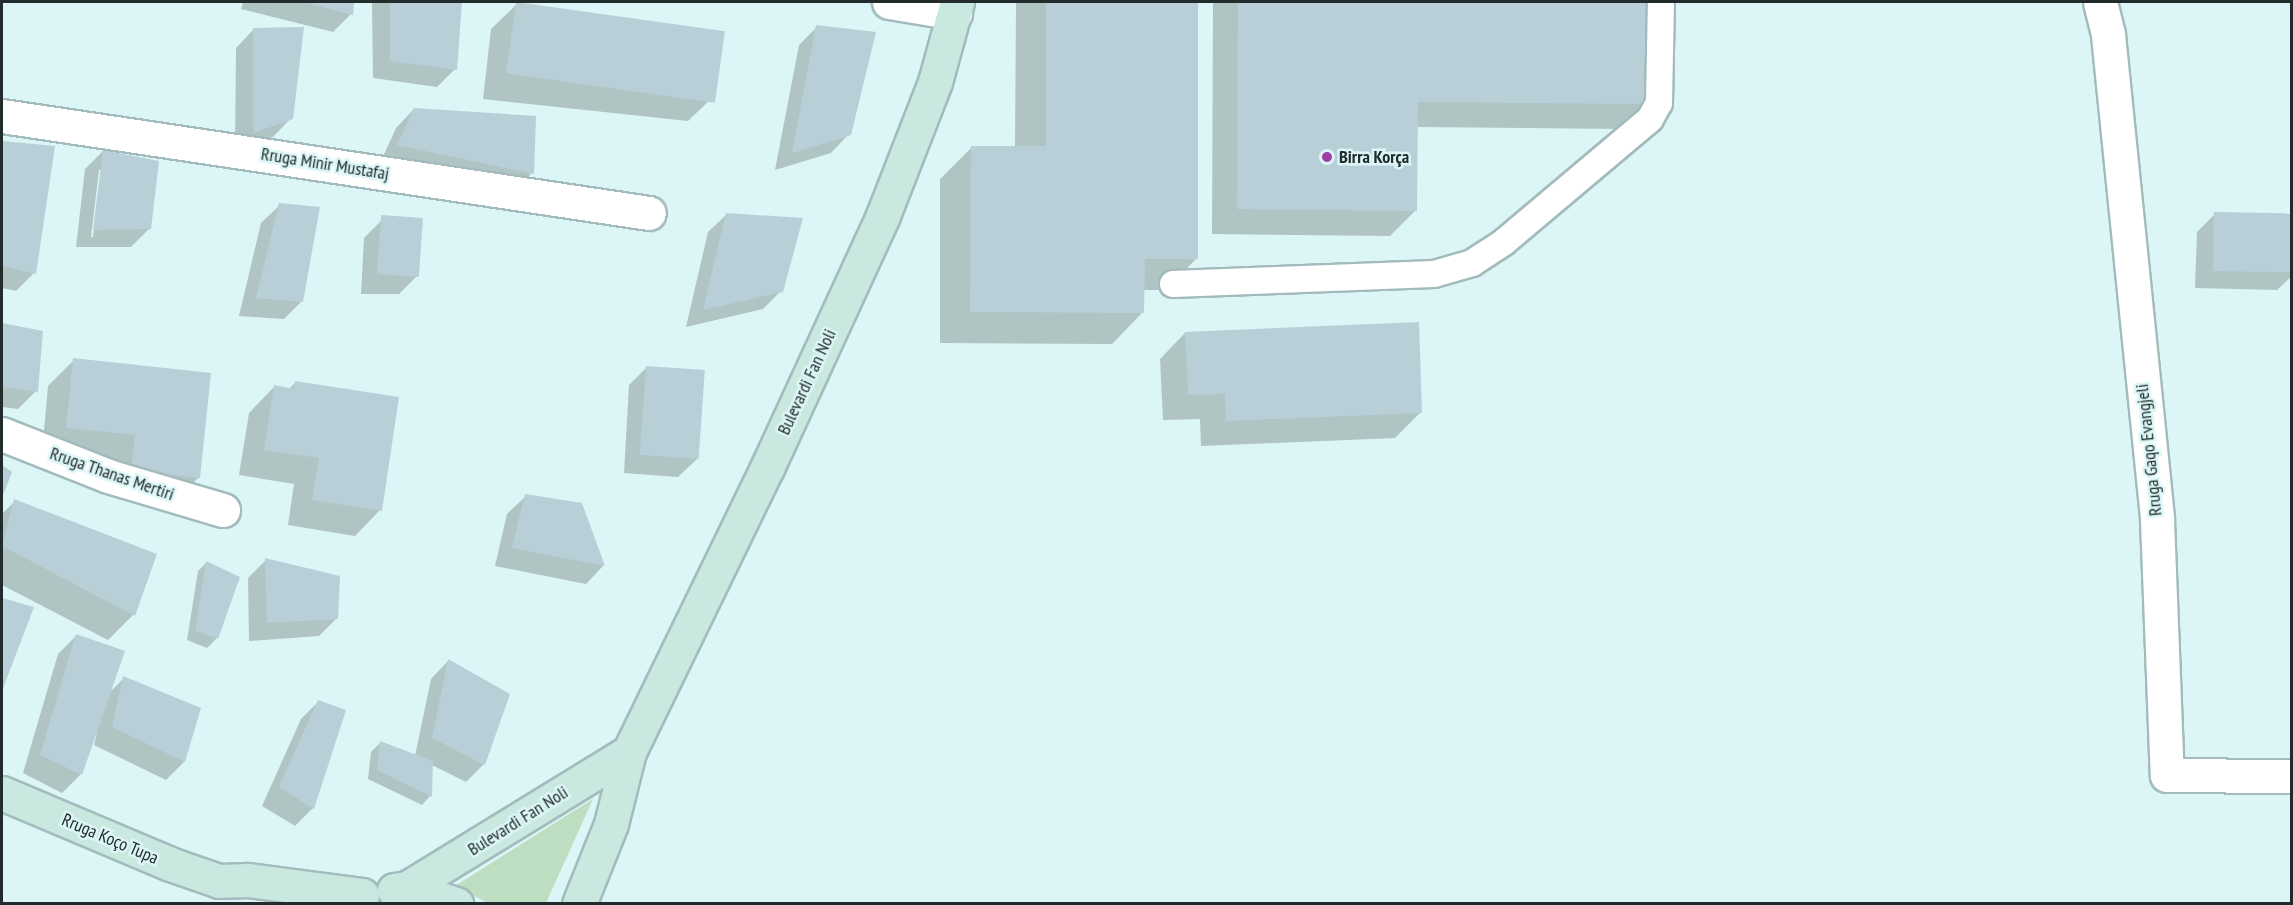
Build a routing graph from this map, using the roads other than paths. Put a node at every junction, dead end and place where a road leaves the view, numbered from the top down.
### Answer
1 (889, 2) edge
2 (1661, 2) edge
3 (2100, 2) edge
4 (956, 7) edge
5 (2, 116) edge
6 (650, 213) dead end
7 (1173, 284) dead end
8 (2, 434) edge
9 (223, 510) dead end
10 (629, 752) junction
11 (2292, 776) edge
12 (2, 793) edge
13 (407, 888) junction
14 (227, 892) edge
15 (355, 899) edge
16 (456, 903) edge
17 (579, 903) edge

1 - 4 street
2 - 7 lane
3 - 11 street, Rruga Gaqo Evangjeli
4 - 10 main road, Bulevardi Fan Noli
5 - 6 street, Rruga Minir Mustafaj
8 - 9 street, Rruga Thanas Mertiri
10 - 13 main road, Bulevardi Fan Noli
10 - 17 main road, Bulevardi Fan Noli
12 - 14 main road, Rruga Koço Tupa
13 - 15 main road, Rruga Koço Tupa
13 - 16 main road
14 - 15 main road, Rruga Koço Tupa

